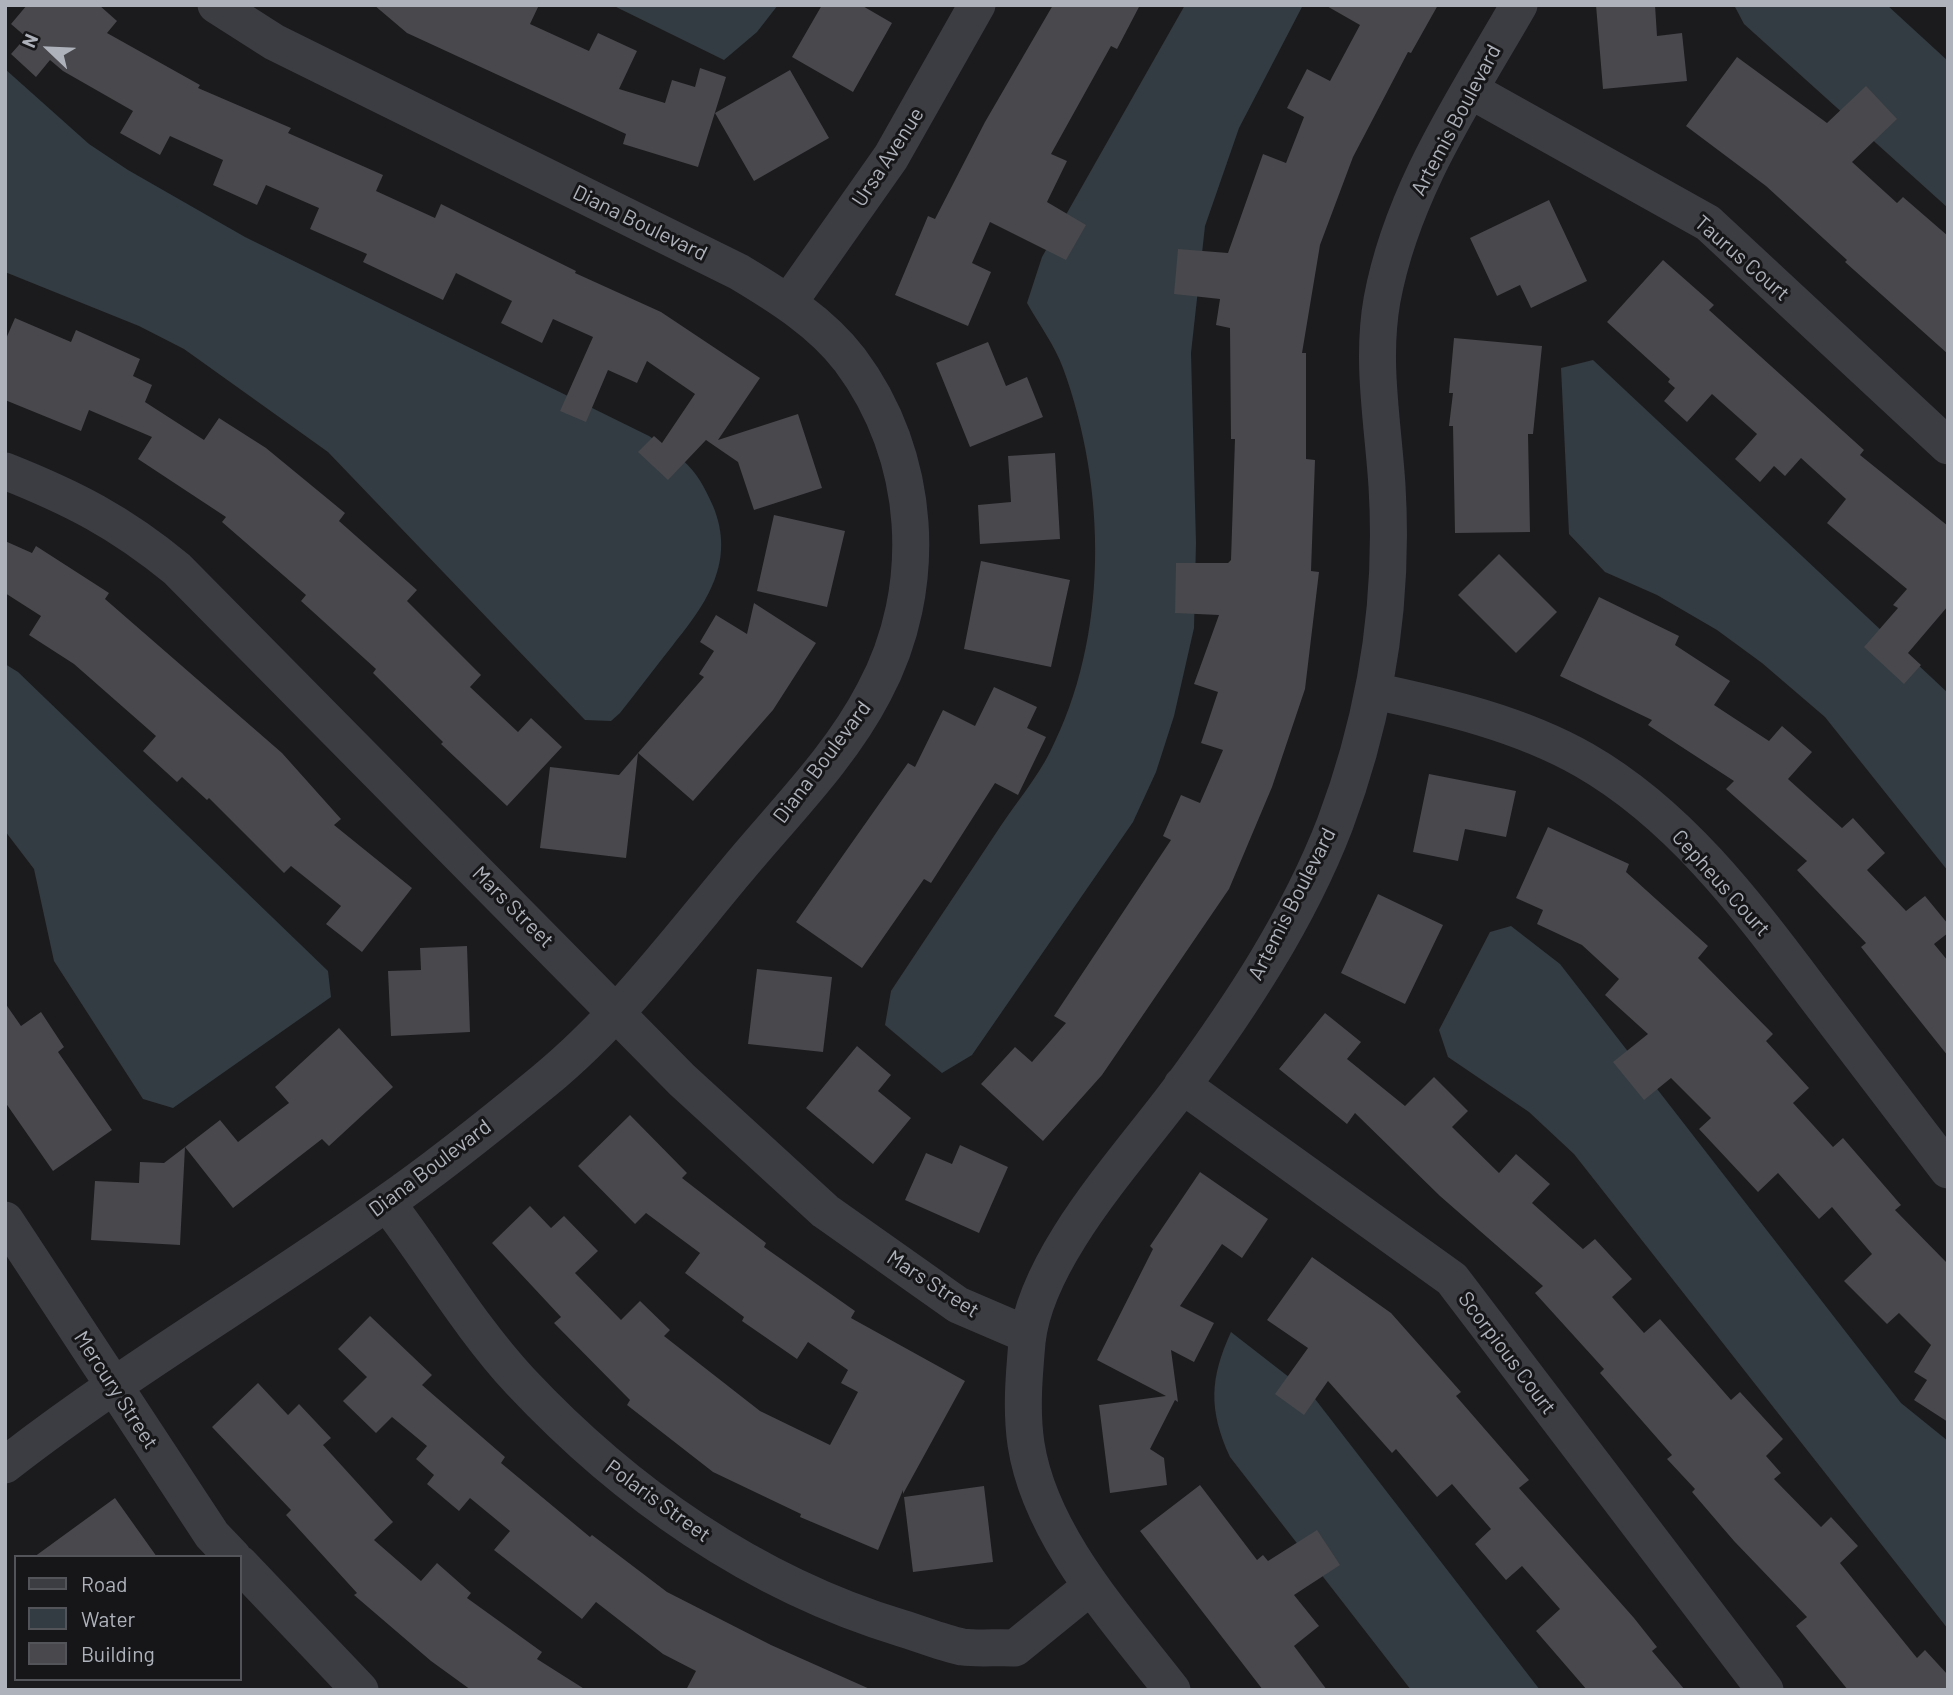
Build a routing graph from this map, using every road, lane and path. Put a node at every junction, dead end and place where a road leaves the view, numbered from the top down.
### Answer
1 (216, 5) edge
2 (977, 5) edge
3 (1519, 5) edge
4 (1471, 90) junction
5 (789, 302) junction
6 (1948, 446) edge
7 (5, 471) edge
8 (1374, 691) junction
9 (617, 1014) junction
10 (1182, 1085) junction
11 (1948, 1170) edge
12 (387, 1203) junction
13 (5, 1220) edge
14 (1028, 1335) junction
15 (113, 1386) junction
16 (5, 1465) edge
17 (231, 1555) edge
18 (242, 1566) edge
19 (1090, 1587) junction
20 (360, 1690) edge
21 (1172, 1690) edge
22 (1765, 1690) edge

1 - 5 street, Diana Boulevard
2 - 5 street, Ursa Avenue
3 - 4 street, Artemis Boulevard
4 - 6 street, Taurus Court
4 - 8 street, Artemis Boulevard
5 - 9 street, Diana Boulevard
7 - 9 street, Mars Street
8 - 10 street, Artemis Boulevard
8 - 11 street, Cepheus Court
9 - 12 street, Diana Boulevard
9 - 14 street, Mars Street
10 - 14 street, Artemis Boulevard
10 - 22 street, Scorpious Court
12 - 15 street, Diana Boulevard
12 - 19 street, Polaris Street
13 - 15 street, Mercury Street
14 - 19 street, Artemis Boulevard
15 - 16 street, Diana Boulevard
15 - 17 street, Mercury Street
18 - 20 street
19 - 21 street, Artemis Boulevard

